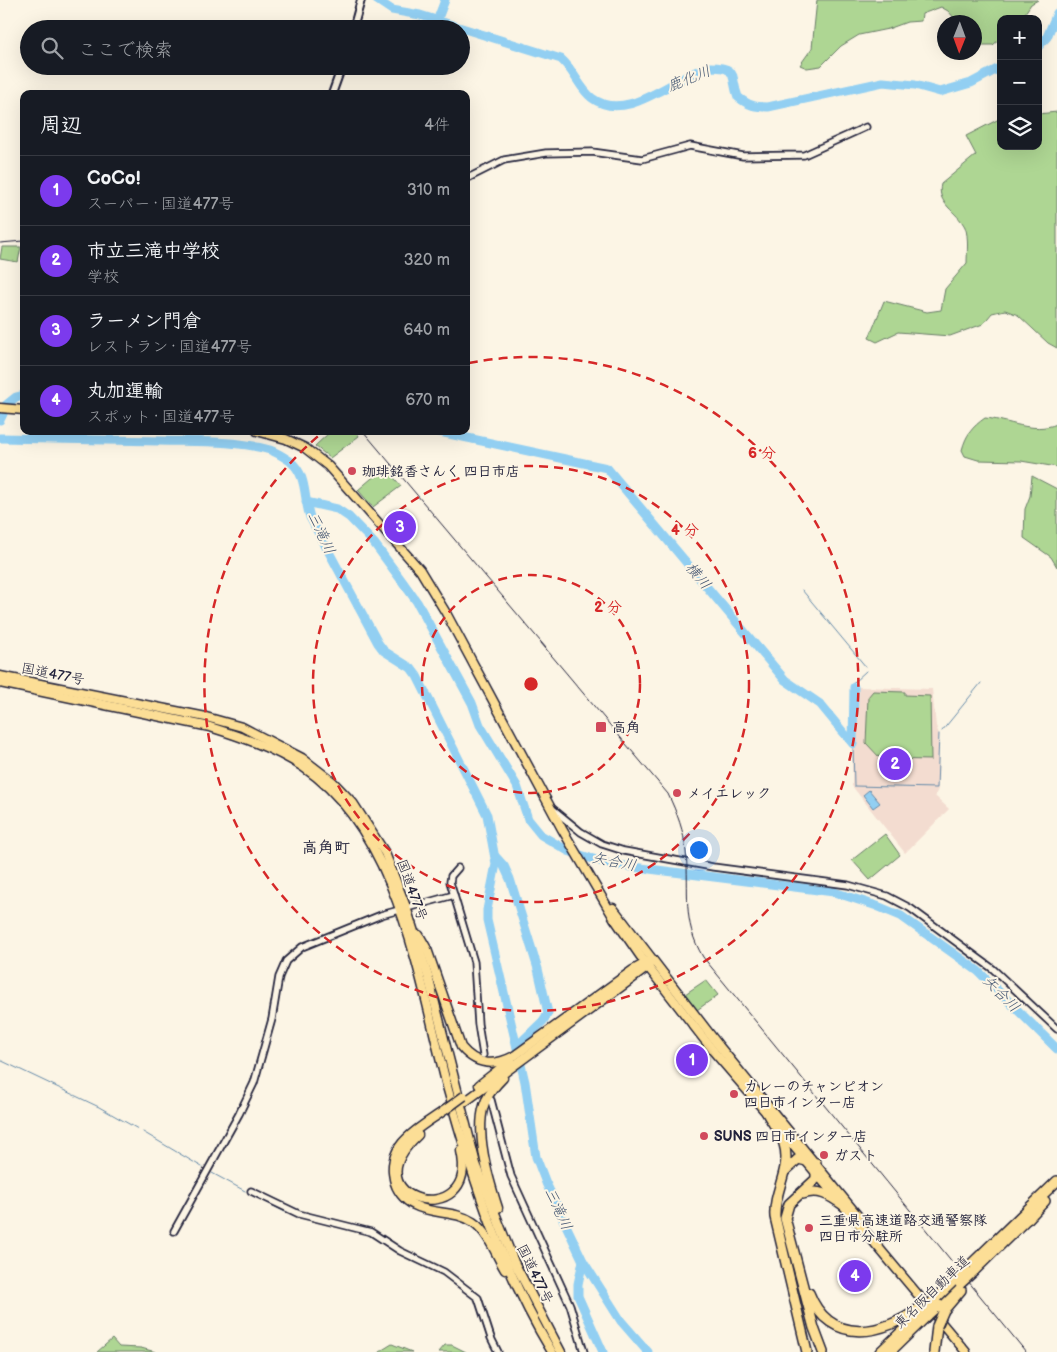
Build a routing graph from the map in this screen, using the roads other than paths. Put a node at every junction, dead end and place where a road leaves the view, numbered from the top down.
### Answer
1 (361, 0) edge
2 (355, 20) edge
3 (339, 75) edge
4 (333, 90) edge
5 (866, 127) dead end
6 (470, 177) edge
7 (0, 408) edge
8 (20, 410) edge
9 (272, 435) edge
10 (0, 676) edge
11 (0, 683) edge
12 (551, 808) junction
13 (458, 868) dead end
14 (454, 894) junction
15 (403, 908) junction
16 (409, 916) junction
17 (648, 963) junction
18 (1057, 1028) edge
19 (483, 1054) dead end
20 (502, 1070) junction
21 (449, 1091) junction
22 (491, 1100) dead end
23 (447, 1112) junction
24 (767, 1113) junction
25 (804, 1159) junction
26 (816, 1163) junction
27 (784, 1172) junction
28 (817, 1175) junction
29 (1057, 1181) edge
30 (1057, 1189) edge
31 (251, 1191) dead end
32 (789, 1204) junction
33 (843, 1205) junction
34 (174, 1231) dead end
35 (877, 1242) junction
36 (514, 1262) junction
37 (799, 1270) junction
38 (972, 1271) junction
39 (789, 1272) junction
40 (960, 1283) junction
41 (524, 1302) junction
42 (942, 1307) junction
43 (924, 1311) junction
44 (498, 1352) edge
45 (552, 1352) edge
46 (561, 1352) edge
47 (584, 1352) edge
48 (807, 1352) edge
49 (817, 1352) edge
50 (823, 1352) edge
51 (880, 1352) edge
52 (890, 1352) edge
53 (934, 1352) edge
54 (966, 1352) edge

1 - 2 main road
3 - 4 main road
5 - 6 street
7 - 8 highway
9 - 12 highway
10 - 15 highway, 国道477号
11 - 15 highway, 国道477号
12 - 17 highway
12 - 18 street
13 - 14 street
14 - 15 street
14 - 19 street
15 - 16 highway, 国道477号
15 - 21 highway, 国道477号
15 - 34 street
16 - 20 highway
16 - 36 highway, 国道477号
17 - 20 highway
17 - 20 highway
17 - 24 highway
17 - 26 highway
20 - 23 highway
20 - 36 highway
21 - 23 highway
21 - 41 highway, 国道477号
22 - 47 street
23 - 41 highway
24 - 25 highway
24 - 27 highway
25 - 26 highway
25 - 27 highway
25 - 28 highway
26 - 28 highway
26 - 35 highway
27 - 39 highway
28 - 32 highway
28 - 33 highway
29 - 38 highway, 東名阪自動車道
30 - 38 highway
31 - 44 street
32 - 33 highway
32 - 37 highway
33 - 35 highway
35 - 54 highway
36 - 46 highway, 国道477号
37 - 43 highway
37 - 50 highway
38 - 40 highway, 東名阪自動車道, bridge
39 - 48 highway
39 - 49 highway
40 - 42 highway, 東名阪自動車道
40 - 43 highway, 東名阪自動車道, bridge
41 - 45 highway, 国道477号
42 - 43 highway, 東名阪自動車道, bridge
42 - 53 highway, bridge
43 - 51 highway, 東名阪自動車道
43 - 52 highway, 東名阪自動車道

